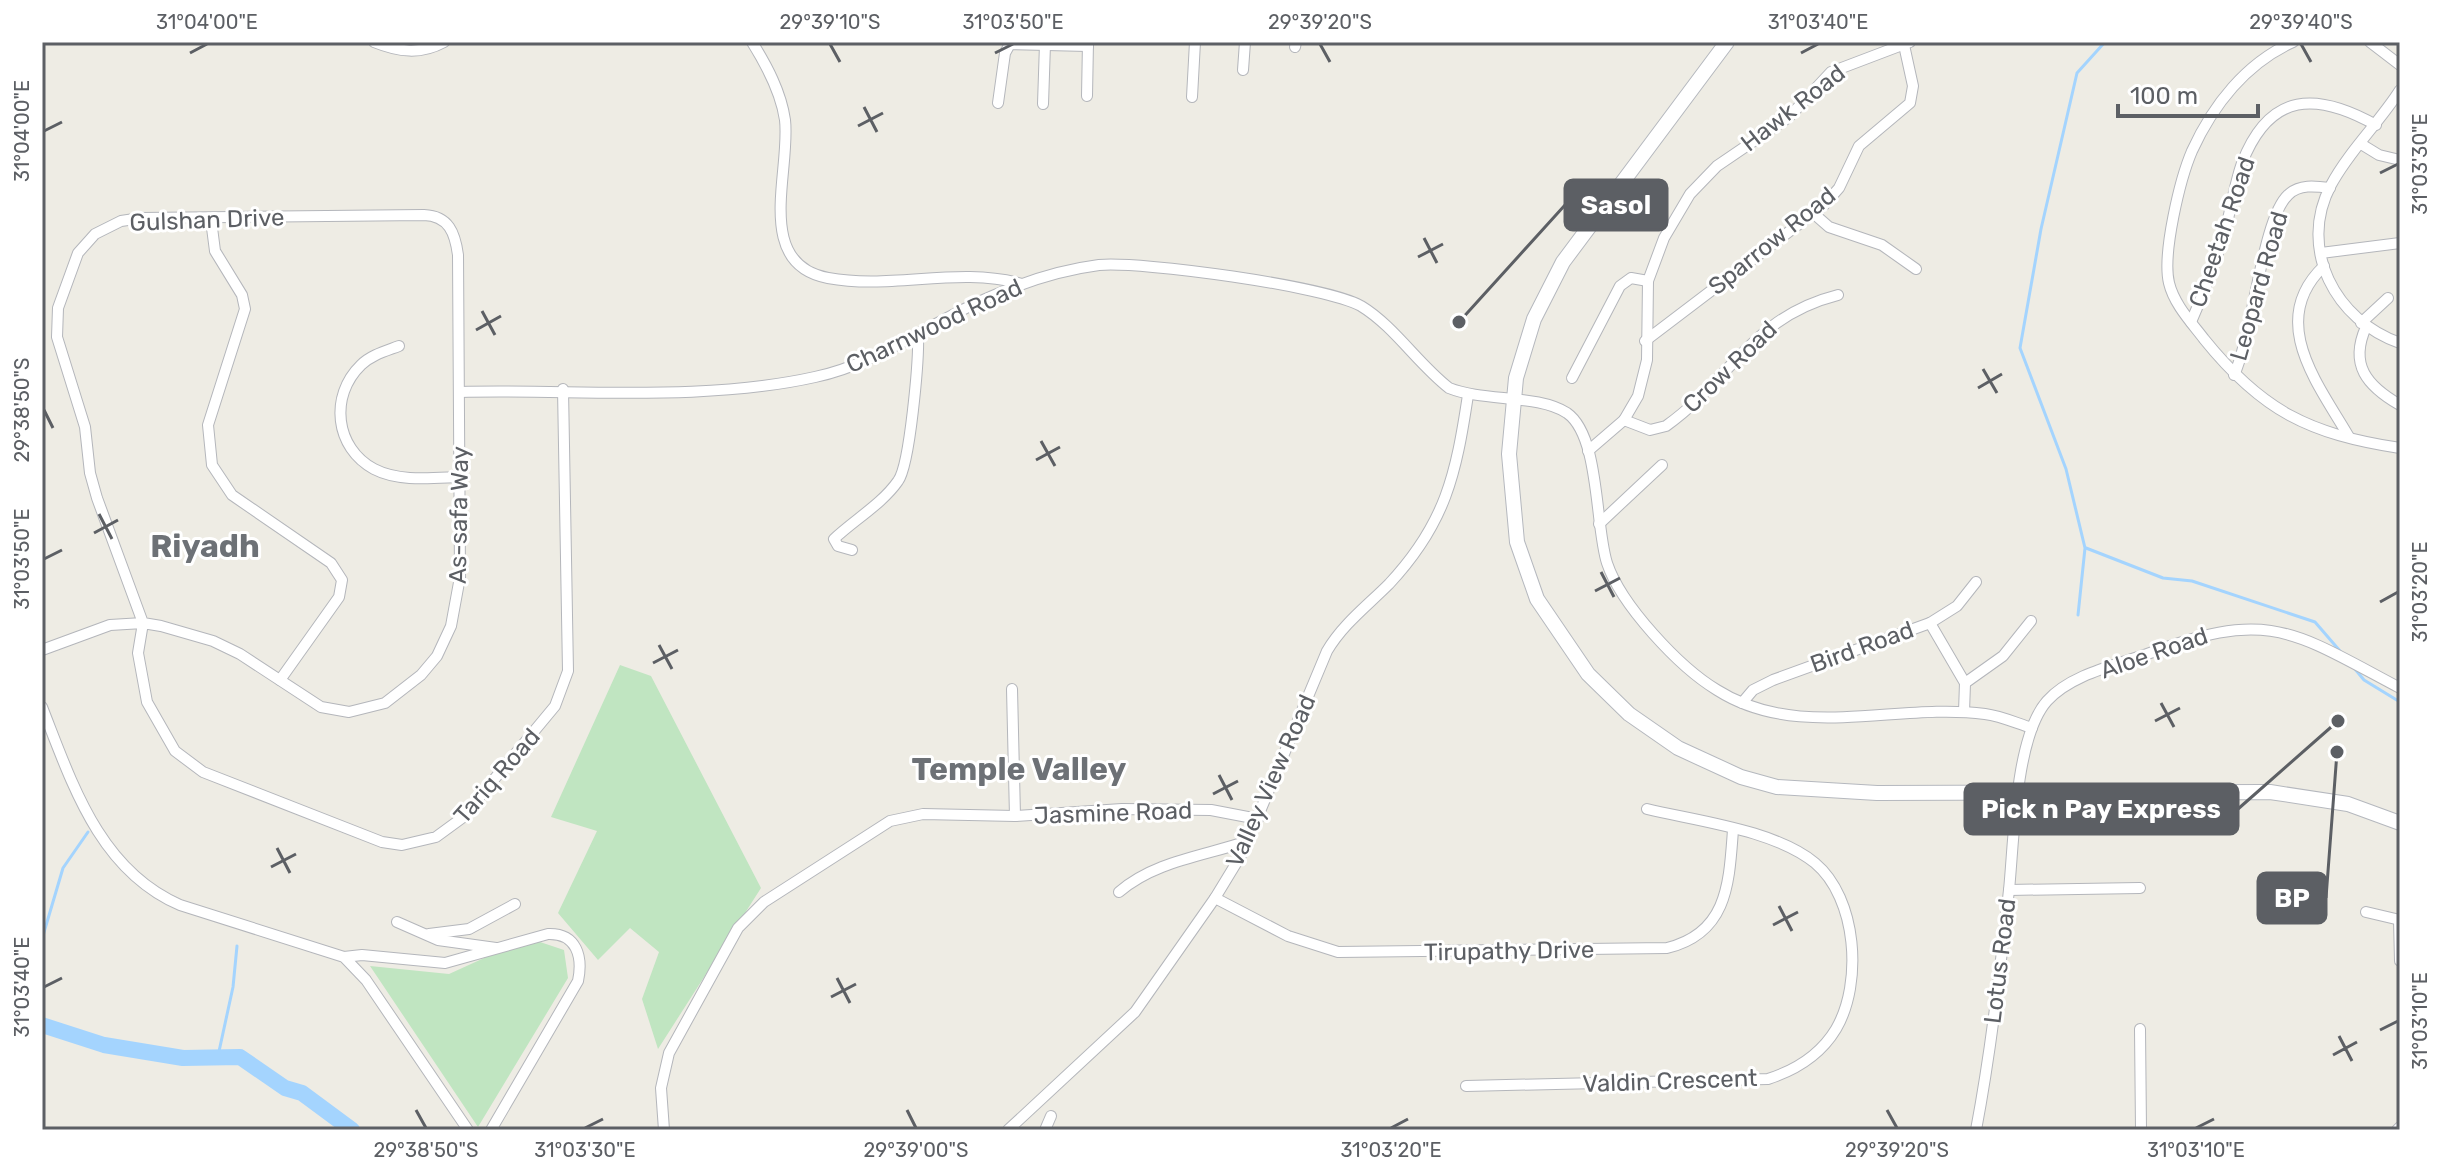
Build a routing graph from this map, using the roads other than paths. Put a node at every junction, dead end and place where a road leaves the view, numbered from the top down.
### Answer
1 (374, 42) edge
2 (444, 42) edge
3 (752, 42) edge
4 (1195, 42) edge
5 (1245, 42) edge
6 (1727, 42) edge
7 (2293, 42) edge
8 (2370, 42) edge
9 (1907, 43) edge
10 (1045, 44) edge
11 (1088, 44) edge
12 (2400, 65) edge
13 (1243, 70) dead end
14 (2400, 90) edge
15 (1087, 96) dead end
16 (1192, 97) dead end
17 (998, 103) dead end
18 (1043, 104) dead end
19 (2376, 125) junction
20 (2361, 144) junction
21 (2400, 160) edge
22 (2330, 188) junction
23 (1813, 213) junction
24 (211, 220) junction
25 (445, 221) joint
26 (2400, 243) edge
27 (2321, 253) junction
28 (2324, 266) junction
29 (1916, 269) dead end
30 (1648, 281) junction
31 (1022, 284) junction
32 (1838, 295) dead end
33 (2388, 298) dead end
34 (2191, 322) junction
35 (2363, 325) junction
36 (918, 335) junction
37 (1645, 341) junction
38 (2400, 343) edge
39 (399, 346) dead end
40 (2234, 375) junction
41 (1572, 378) dead end
42 (563, 389) junction
43 (460, 392) junction
44 (1468, 395) junction
45 (1513, 401) junction
46 (2400, 405) edge
47 (1624, 420) junction
48 (2349, 437) junction
49 (2400, 448) edge
50 (1588, 451) junction
51 (1662, 465) dead end
52 (459, 477) junction
53 (1599, 524) junction
54 (852, 550) dead end
55 (1976, 582) dead end
56 (2031, 621) dead end
57 (143, 623) junction
58 (1930, 623) junction
59 (42, 650) edge
60 (280, 680) junction
61 (1965, 683) junction
62 (2400, 688) edge
63 (1012, 689) dead end
64 (1742, 703) junction
65 (42, 707) edge
66 (1964, 712) junction
67 (2032, 728) junction
68 (2019, 791) junction
69 (1647, 809) dead end
70 (1015, 816) junction
71 (1258, 819) junction
72 (2400, 823) edge
73 (1733, 830) junction
74 (1248, 841) junction
75 (2140, 888) dead end
76 (2009, 890) junction
77 (1119, 892) dead end
78 (1215, 898) junction
79 (515, 904) dead end
80 (2366, 912) dead end
81 (2400, 920) edge
82 (397, 922) dead end
83 (429, 934) junction
84 (498, 949) junction
85 (344, 957) junction
86 (2400, 961) edge
87 (2140, 1029) dead end
88 (1466, 1086) dead end
89 (1051, 1116) dead end
90 (468, 1130) edge
91 (491, 1130) edge
92 (664, 1130) edge
93 (1008, 1130) edge
94 (1045, 1130) edge
95 (1976, 1130) edge
96 (2141, 1130) edge

1 - 2 street
3 - 31 street
4 - 16 street
5 - 13 street
6 - 45 main road
7 - 34 street
8 - 12 street
9 - 23 street, Sparrow Road
9 - 30 street, Hawk Road
10 - 11 street
10 - 17 street
10 - 18 street
11 - 15 street
14 - 19 street
19 - 20 street
19 - 34 street, Cheetah Road
20 - 21 street
20 - 22 street
22 - 27 street
22 - 40 street, Leopard Road
23 - 29 street
23 - 37 street, Sparrow Road
24 - 25 street, Gulshan Drive
24 - 57 street, Gulshan Drive
24 - 60 street
25 - 43 street, As-safa Way
26 - 27 street
27 - 28 street
28 - 35 street
28 - 48 street
30 - 37 street, Hawk Road
30 - 41 street
31 - 36 street, Charnwood Road
31 - 44 street, Charnwood Road
32 - 47 street, Crow Road
33 - 35 street
34 - 40 street
35 - 38 street
35 - 46 street
36 - 42 street, Charnwood Road
36 - 54 street
37 - 47 street, Hawk Road
39 - 52 street
40 - 48 street
42 - 43 street, Charnwood Road
42 - 57 street, Tariq Road
43 - 52 street, As-safa Way
44 - 45 street, Charnwood Road
44 - 71 street, Valley View Road
45 - 50 street, Charnwood Road
45 - 68 main road
47 - 50 street, Hawk Road
48 - 49 street
50 - 53 street, Charnwood Road
51 - 53 street
52 - 60 street, As-safa Way
53 - 64 street, Charnwood Road
55 - 58 street, Bird Road
56 - 61 street
57 - 59 street, As-safa Way
57 - 60 street, As-safa Way
58 - 61 street
58 - 64 street, Bird Road
61 - 66 street
62 - 67 street, Aloe Road
63 - 70 street, Jasmine Road
64 - 66 street, Charnwood Road
65 - 85 street
66 - 67 street, Charnwood Road
67 - 68 street, Aloe Road
68 - 72 main road
68 - 76 street, Lotus Road
69 - 73 street, Valdin Crescent
70 - 71 street, Jasmine Road
70 - 92 street, Jasmine Road
71 - 74 street, Valley View Road
73 - 78 street, Tirupathy Drive
73 - 88 street, Valdin Crescent
74 - 77 street
74 - 78 street, Valley View Road
75 - 76 street
76 - 95 street, Lotus Road
78 - 93 street, Valley View Road
79 - 83 street
80 - 81 street
81 - 86 street
82 - 83 street
83 - 84 street
84 - 85 street
84 - 91 street
85 - 90 street
87 - 96 street
89 - 94 street

